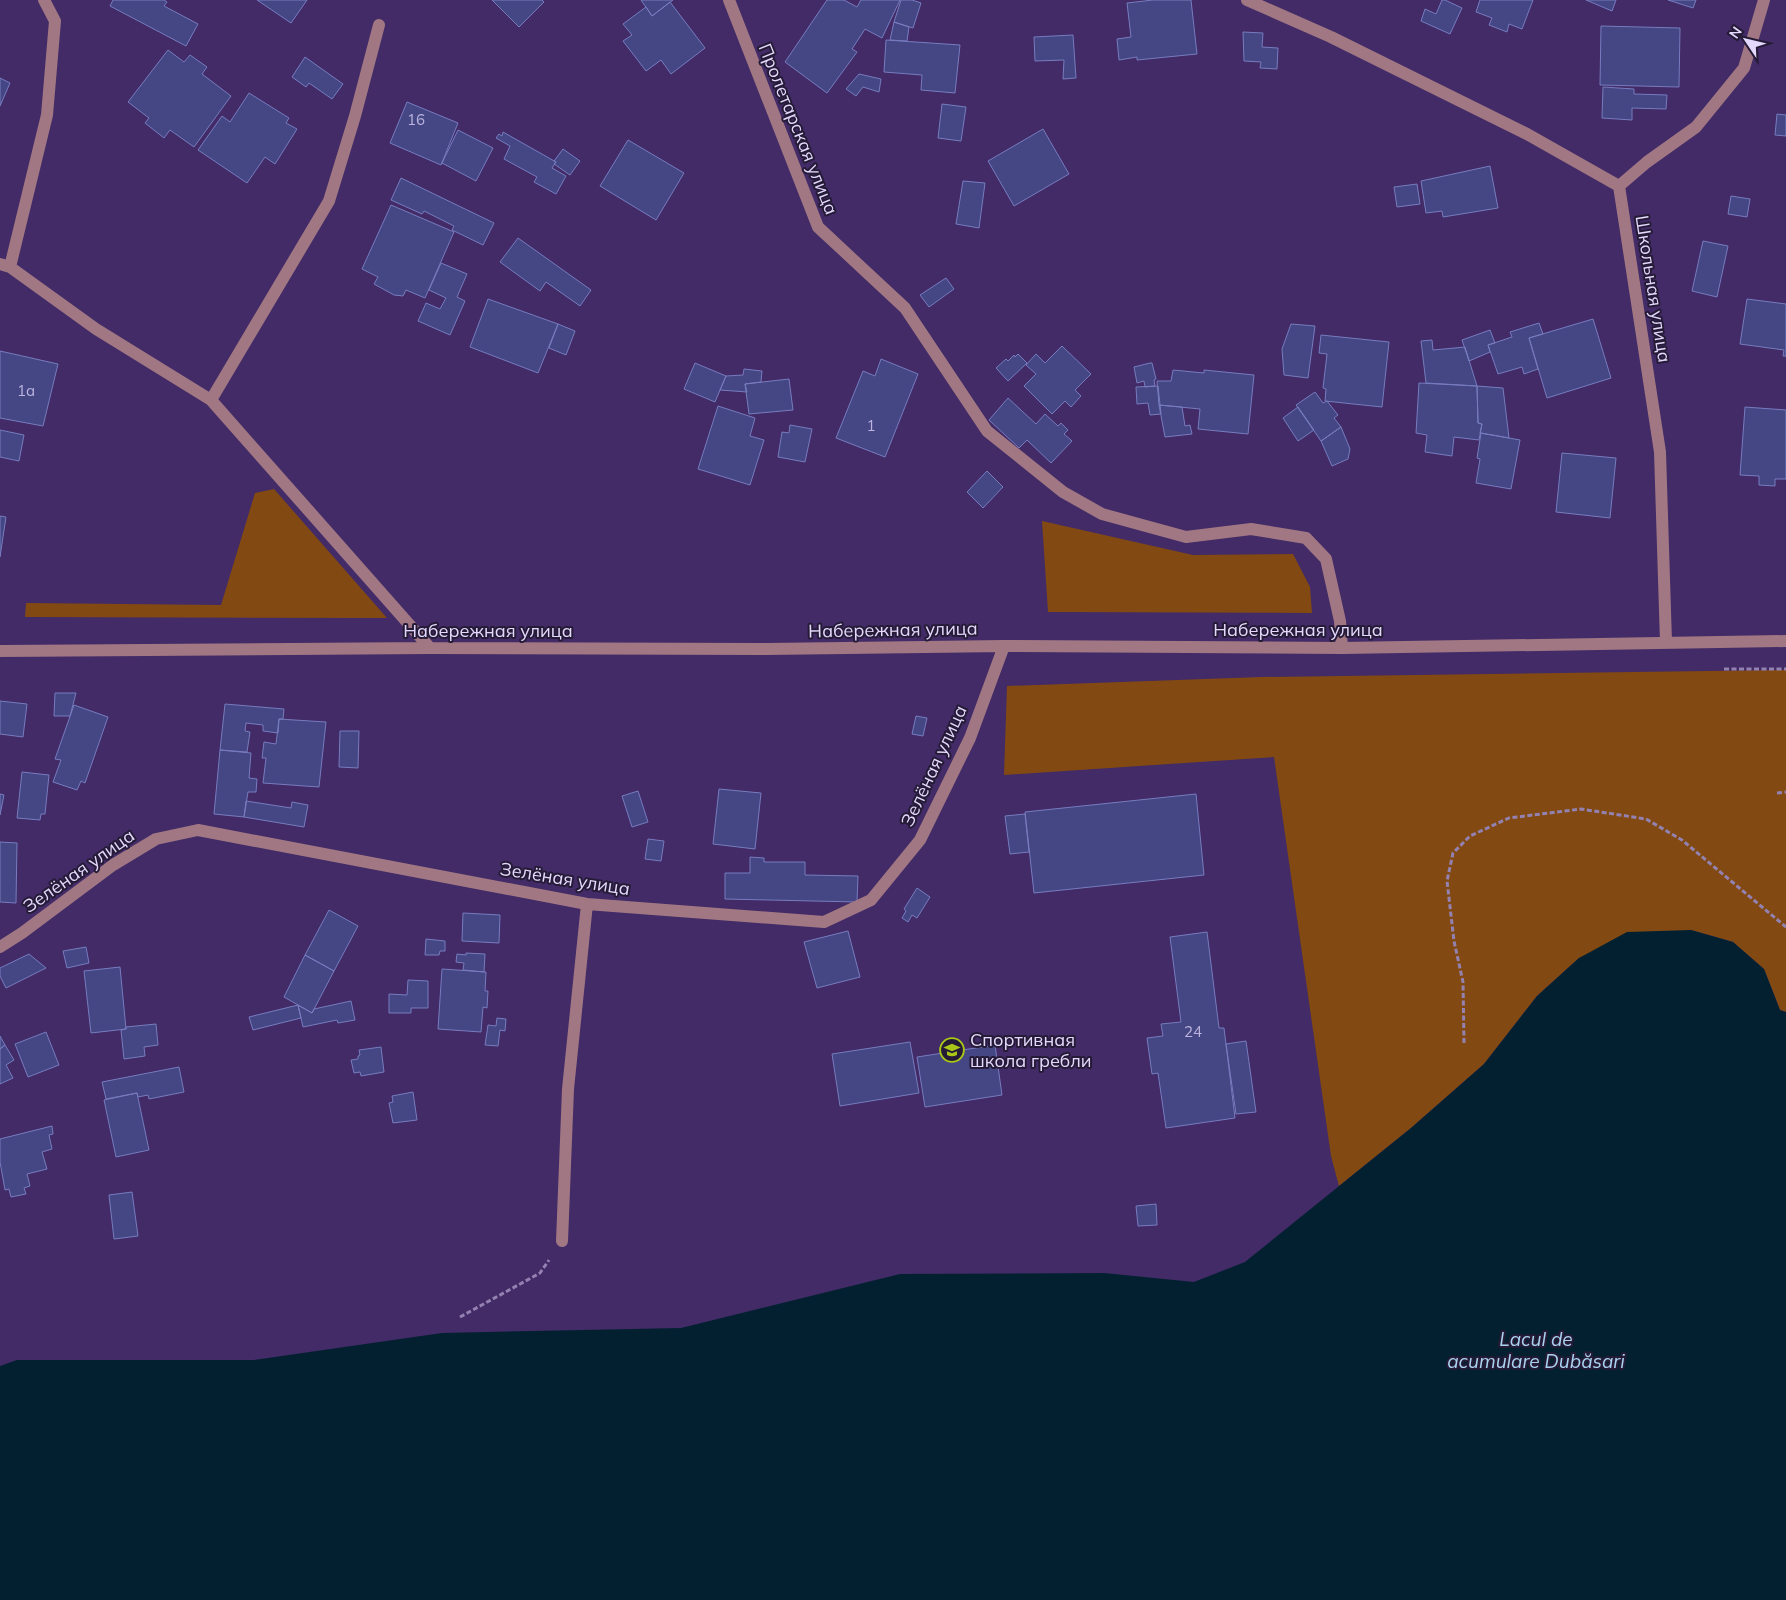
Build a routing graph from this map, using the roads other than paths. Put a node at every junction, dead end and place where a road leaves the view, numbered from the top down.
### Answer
1 (44, 0) edge
2 (729, 0) edge
3 (1247, 0) edge
4 (1764, 0) edge
5 (379, 25) dead end
6 (1619, 186) junction
7 (5, 265) edge
8 (211, 400) junction
9 (1786, 641) edge
10 (1666, 642) junction
11 (1004, 646) junction
12 (430, 648) junction
13 (1342, 648) junction
14 (0, 651) edge
15 (587, 904) junction
16 (0, 947) edge
17 (562, 1241) road end

1 - 7 street
2 - 13 street, Пролетарская улица
3 - 6 street
4 - 6 street
5 - 8 street
6 - 10 street, Школьная улица
7 - 8 street
8 - 12 street
9 - 10 street, Набережная улица
10 - 13 street, Набережная улица
11 - 12 street, Набережная улица
11 - 13 street, Набережная улица
11 - 15 street, Зелёная улица
12 - 14 street, Набережная улица
15 - 16 street, Зелёная улица
15 - 17 street

